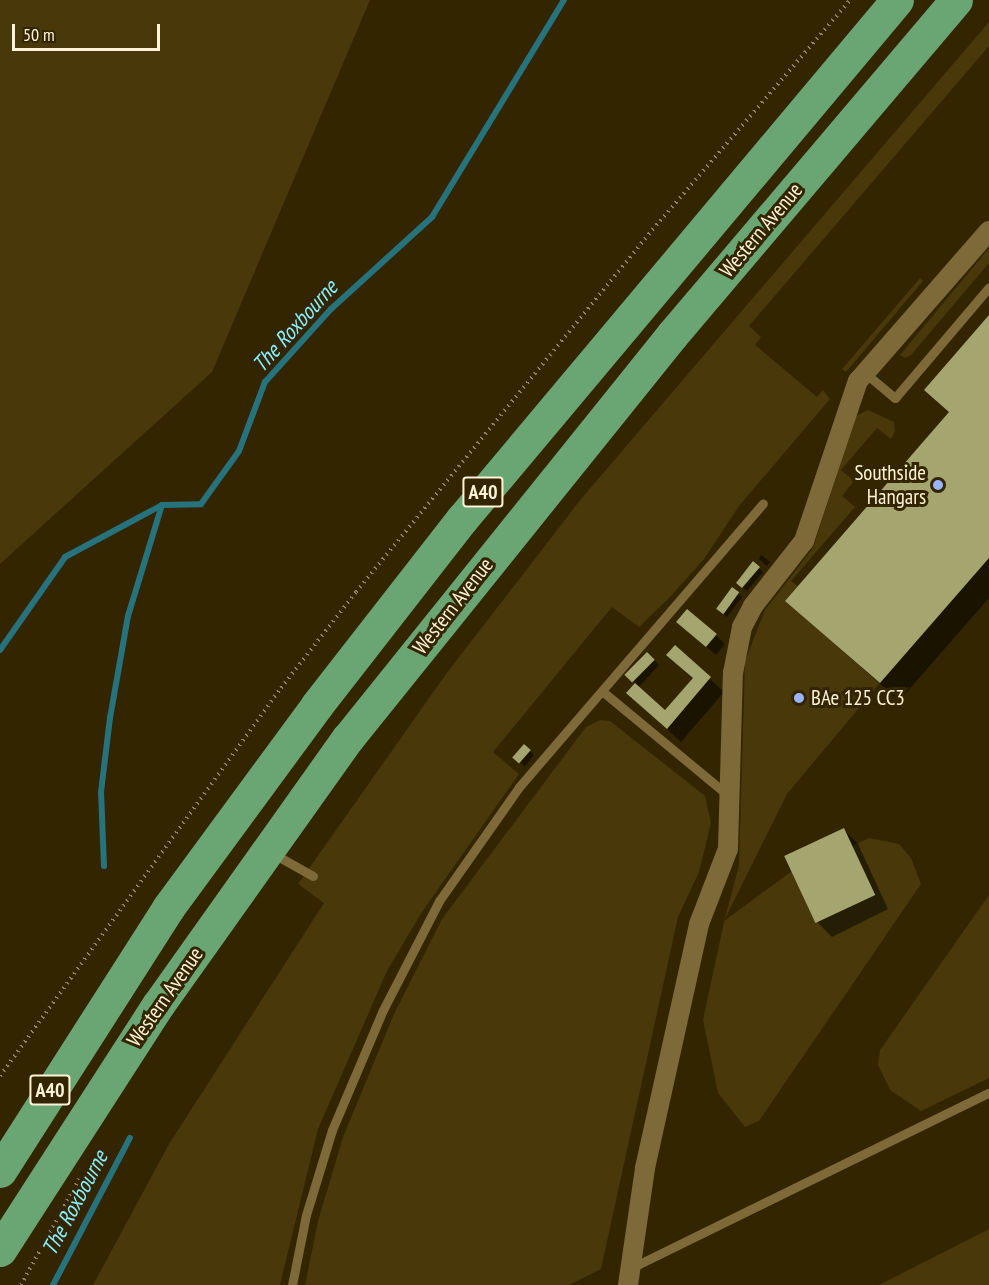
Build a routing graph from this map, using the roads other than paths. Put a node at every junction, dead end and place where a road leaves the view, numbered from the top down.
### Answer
1 (897, 0) edge
2 (956, 0) edge
3 (989, 231) edge
4 (989, 287) edge
5 (865, 373) junction
6 (763, 503) dead end
7 (602, 691) junction
8 (730, 798) junction
9 (268, 850) junction
10 (313, 876) dead end
11 (101, 1008) junction
12 (989, 1093) edge
13 (91, 1106) junction
14 (0, 1141) edge
15 (0, 1171) edge
16 (0, 1250) edge
17 (0, 1274) edge
18 (629, 1276) edge
19 (292, 1285) edge

1 - 11 highway, A40
2 - 9 highway, Western Avenue / A40
3 - 5 street
4 - 5 lane
5 - 8 street
6 - 7 lane
7 - 8 lane
7 - 19 lane
8 - 18 street
9 - 10 lane
9 - 13 highway, Western Avenue / A40
11 - 14 highway
11 - 15 highway, A40
12 - 18 lane
13 - 16 highway, Western Avenue / A40
13 - 17 highway

